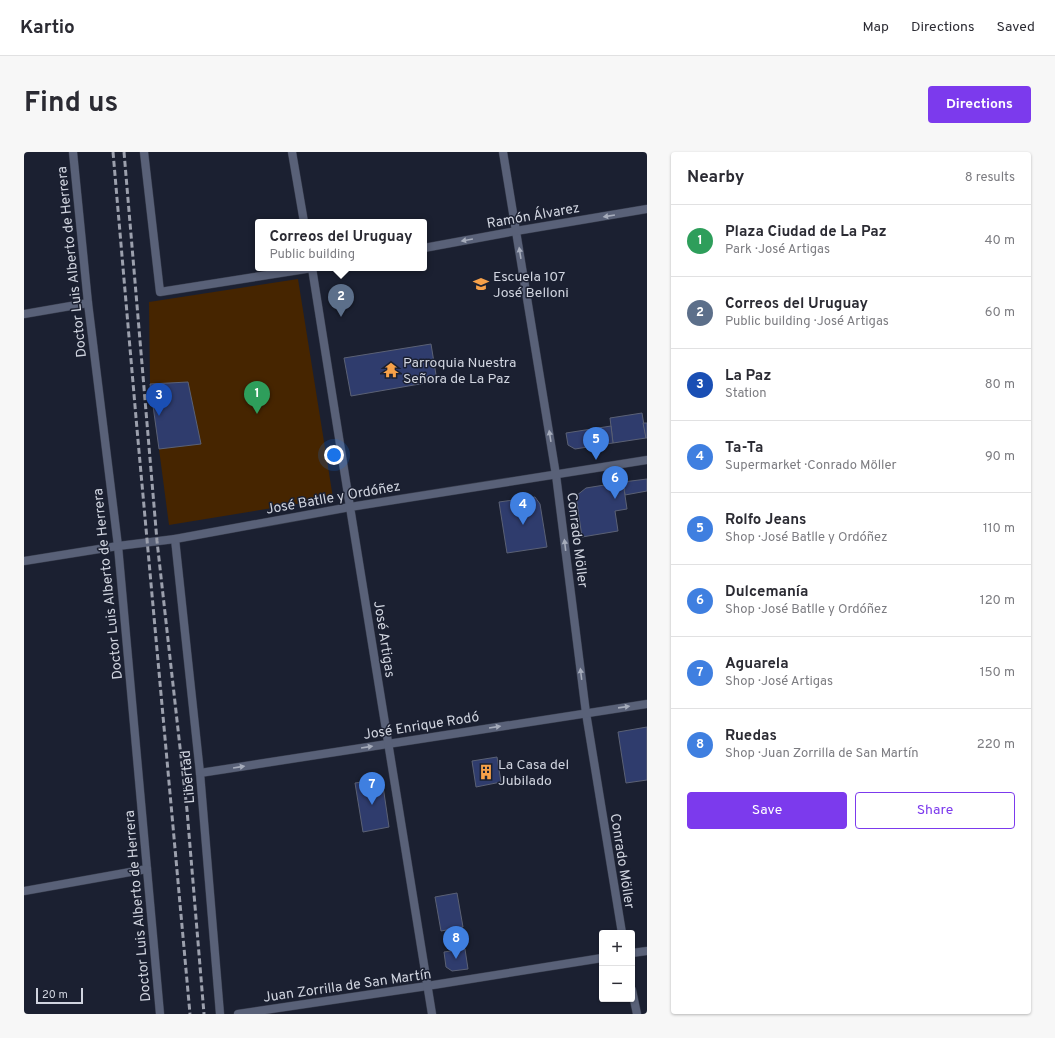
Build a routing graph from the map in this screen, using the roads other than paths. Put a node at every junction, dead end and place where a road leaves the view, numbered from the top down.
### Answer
1 (73, 152) edge
2 (144, 152) edge
3 (292, 152) edge
4 (503, 152) edge
5 (647, 210) edge
6 (303, 219) edge
7 (516, 231) junction
8 (427, 247) edge
9 (293, 271) edge
10 (312, 271) edge
11 (88, 303) junction
12 (24, 314) edge
13 (647, 460) edge
14 (556, 475) junction
15 (350, 507) junction
16 (175, 539) junction
17 (118, 546) junction
18 (24, 561) edge
19 (647, 704) edge
20 (586, 713) junction
21 (388, 744) junction
22 (200, 773) junction
23 (147, 869) junction
24 (24, 891) edge
25 (622, 930) edge
26 (647, 951) edge
27 (635, 953) edge
28 (599, 958) edge
29 (427, 986) junction
30 (634, 1002) edge
31 (160, 1014) edge
32 (220, 1014) edge
33 (238, 1014) edge
34 (432, 1014) edge
35 (637, 1014) edge

1 - 11 street, Doctor Luis Alberto de Herrera
2 - 9 street
3 - 6 street
4 - 7 street, Conrado Möller
5 -> 7 street, Ramón Álvarez
7 -> 8 street, Ramón Álvarez
14 -> 7 street, Conrado Möller
10 - 15 street, José Artigas
11 - 12 street
11 - 17 street, Doctor Luis Alberto de Herrera
13 - 14 street, José Batlle y Ordóñez
14 - 15 street, José Batlle y Ordóñez
20 -> 14 street, Conrado Möller
15 - 16 street, José Batlle y Ordóñez
15 - 21 street, José Artigas
16 - 17 street, José Batlle y Ordóñez
16 - 22 street, Libertad
17 - 18 street, José Batlle y Ordóñez
17 - 23 street, Doctor Luis Alberto de Herrera
20 -> 19 street, José Enrique Rodó
21 -> 20 street, José Enrique Rodó
20 - 25 street, Conrado Möller
22 -> 21 street, José Enrique Rodó
21 - 29 street, José Artigas
22 - 32 street, Libertad
23 - 24 street
23 - 31 street, Doctor Luis Alberto de Herrera
26 - 27 street
28 - 29 street, Juan Zorrilla de San Martín
29 - 33 street, Juan Zorrilla de San Martín
29 - 34 street, José Artigas
30 - 35 street

